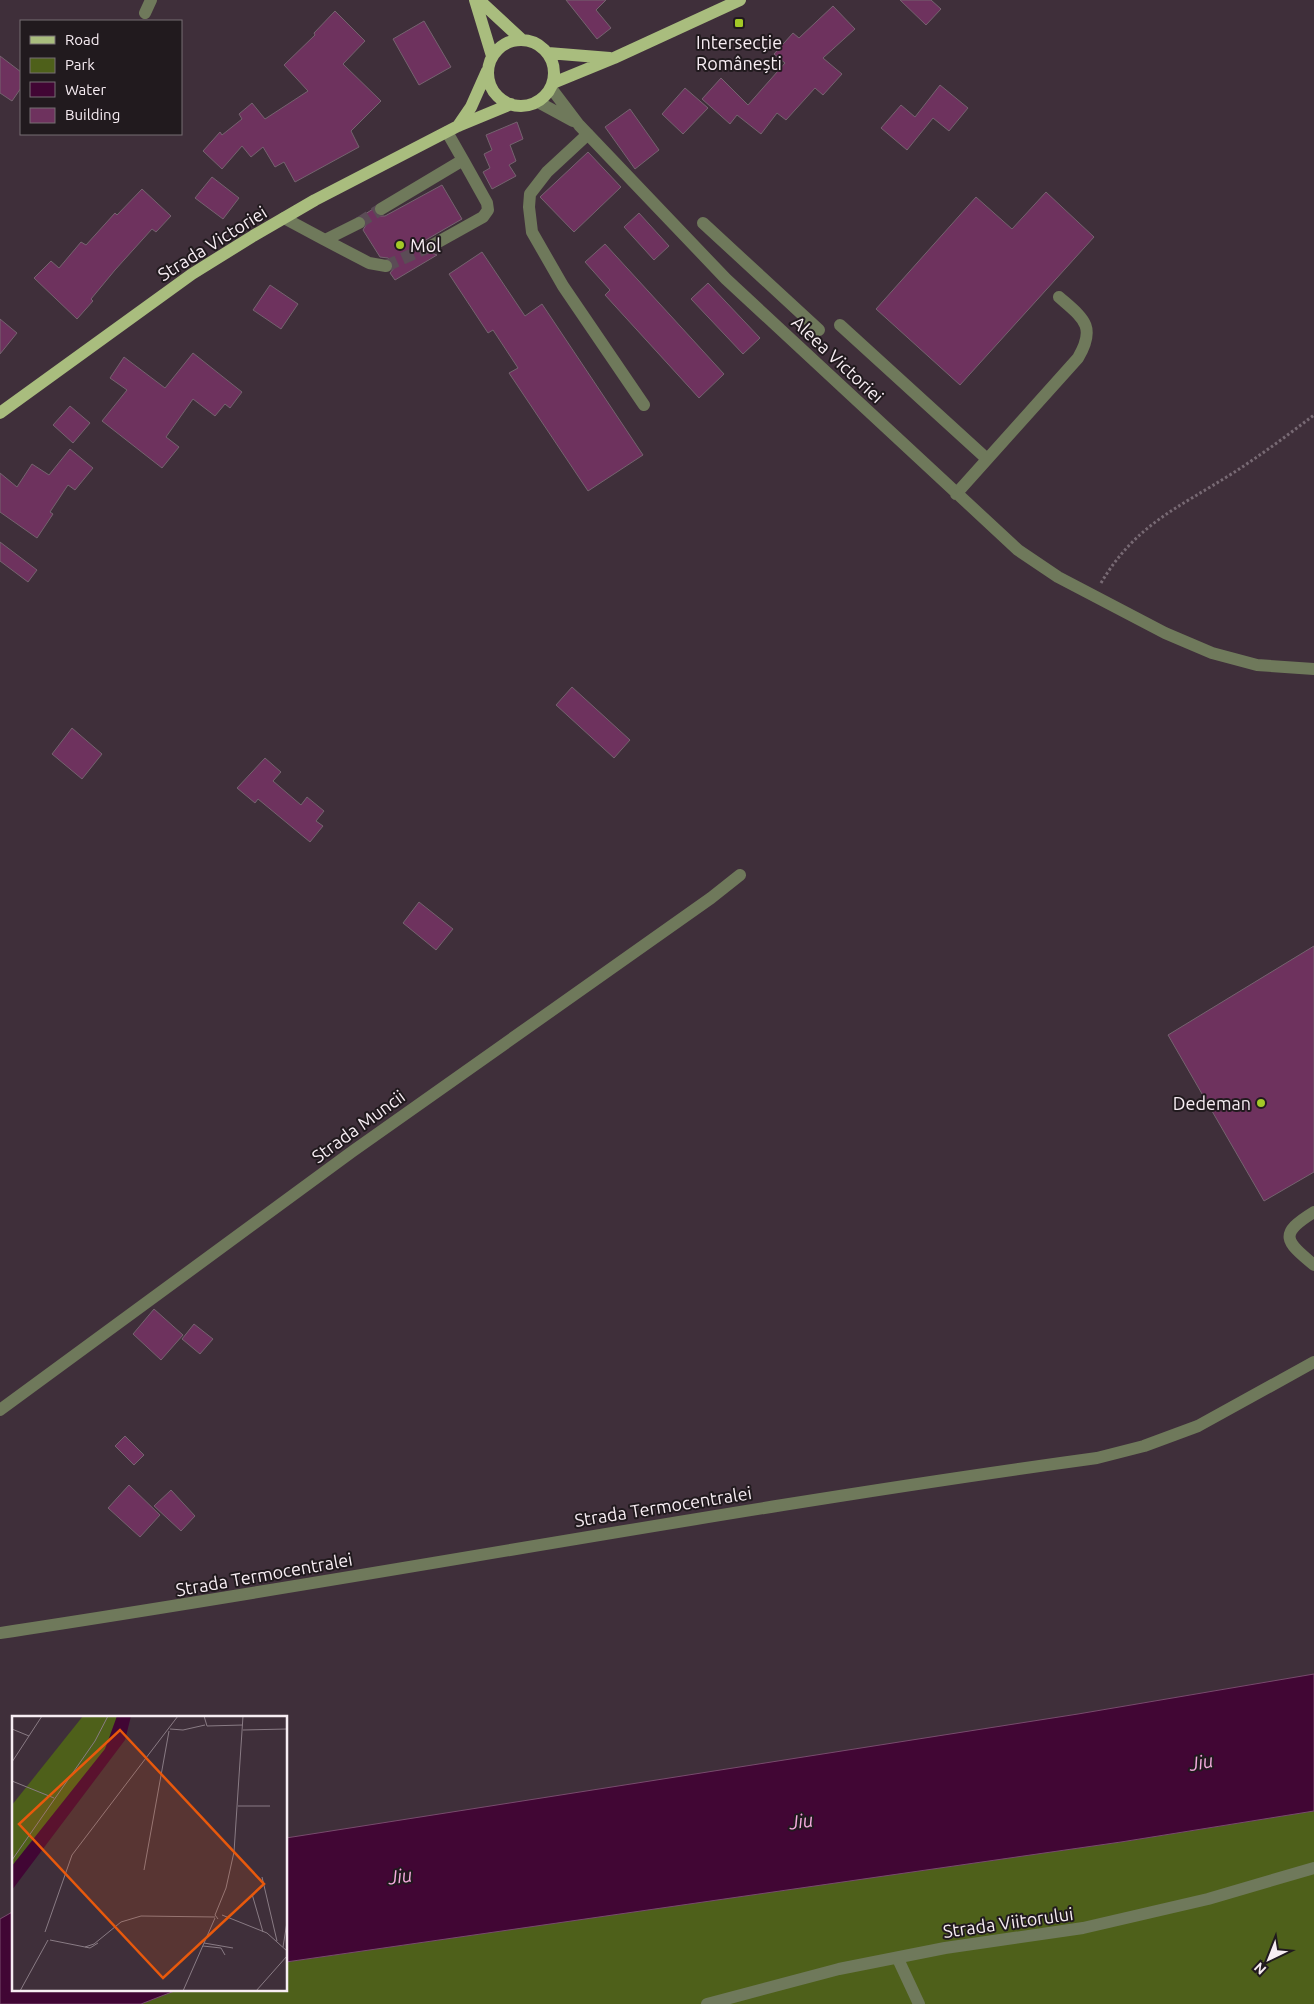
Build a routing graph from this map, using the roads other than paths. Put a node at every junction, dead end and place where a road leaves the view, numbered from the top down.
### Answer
1 (151, 0) edge
2 (475, 0) edge
3 (480, 0) edge
4 (740, 0) edge
5 (145, 13) dead end
6 (521, 39) junction
7 (548, 53) junction
8 (614, 58) junction
9 (490, 62) junction
10 (552, 85) junction
11 (538, 102) junction
12 (511, 104) junction
13 (453, 129) junction
14 (583, 129) junction
15 (463, 160) junction
16 (381, 209) tunnel mouth
17 (284, 218) junction
18 (358, 223) tunnel mouth
19 (703, 223) dead end
20 (325, 240) junction
21 (431, 246) tunnel mouth
22 (386, 266) tunnel mouth
23 (1060, 297) dead end
24 (840, 326) dead end
25 (819, 330) dead end
26 (644, 405) dead end
27 (0, 413) edge
28 (987, 460) junction
29 (956, 494) junction
30 (1314, 669) edge
31 (740, 875) dead end
32 (1314, 1212) edge
33 (1314, 1265) edge
34 (1314, 1362) edge
35 (0, 1410) edge
36 (0, 1632) edge
37 (1314, 1868) edge
38 (898, 1959) junction
39 (707, 2004) edge
40 (919, 2004) edge

1 - 5 street
2 - 9 main road
3 - 6 main road
4 - 8 main road
6 - 7 main road
6 - 9 main road
7 - 8 main road
7 - 10 main road
8 - 10 main road
9 - 12 main road
9 - 13 main road
10 - 11 main road
10 - 14 street, Aleea Victoriei
11 - 12 main road
11 - 14 street, Aleea Victoriei
12 - 13 main road, Strada Victoriei
13 - 15 street
13 - 17 main road, Strada Victoriei
14 - 26 street
14 - 29 street, Aleea Victoriei
15 - 16 street
15 - 21 street
17 - 20 street
17 - 27 main road, Strada Victoriei
18 - 20 street
19 - 25 street
20 - 22 street
23 - 28 street
24 - 28 street
28 - 29 street
29 - 30 street, Aleea Victoriei
31 - 35 street, Strada Muncii
32 - 33 street
34 - 36 street, Strada Termocentralei
37 - 38 street, Strada Viitorului
38 - 39 street, Strada Viitorului
38 - 40 street

